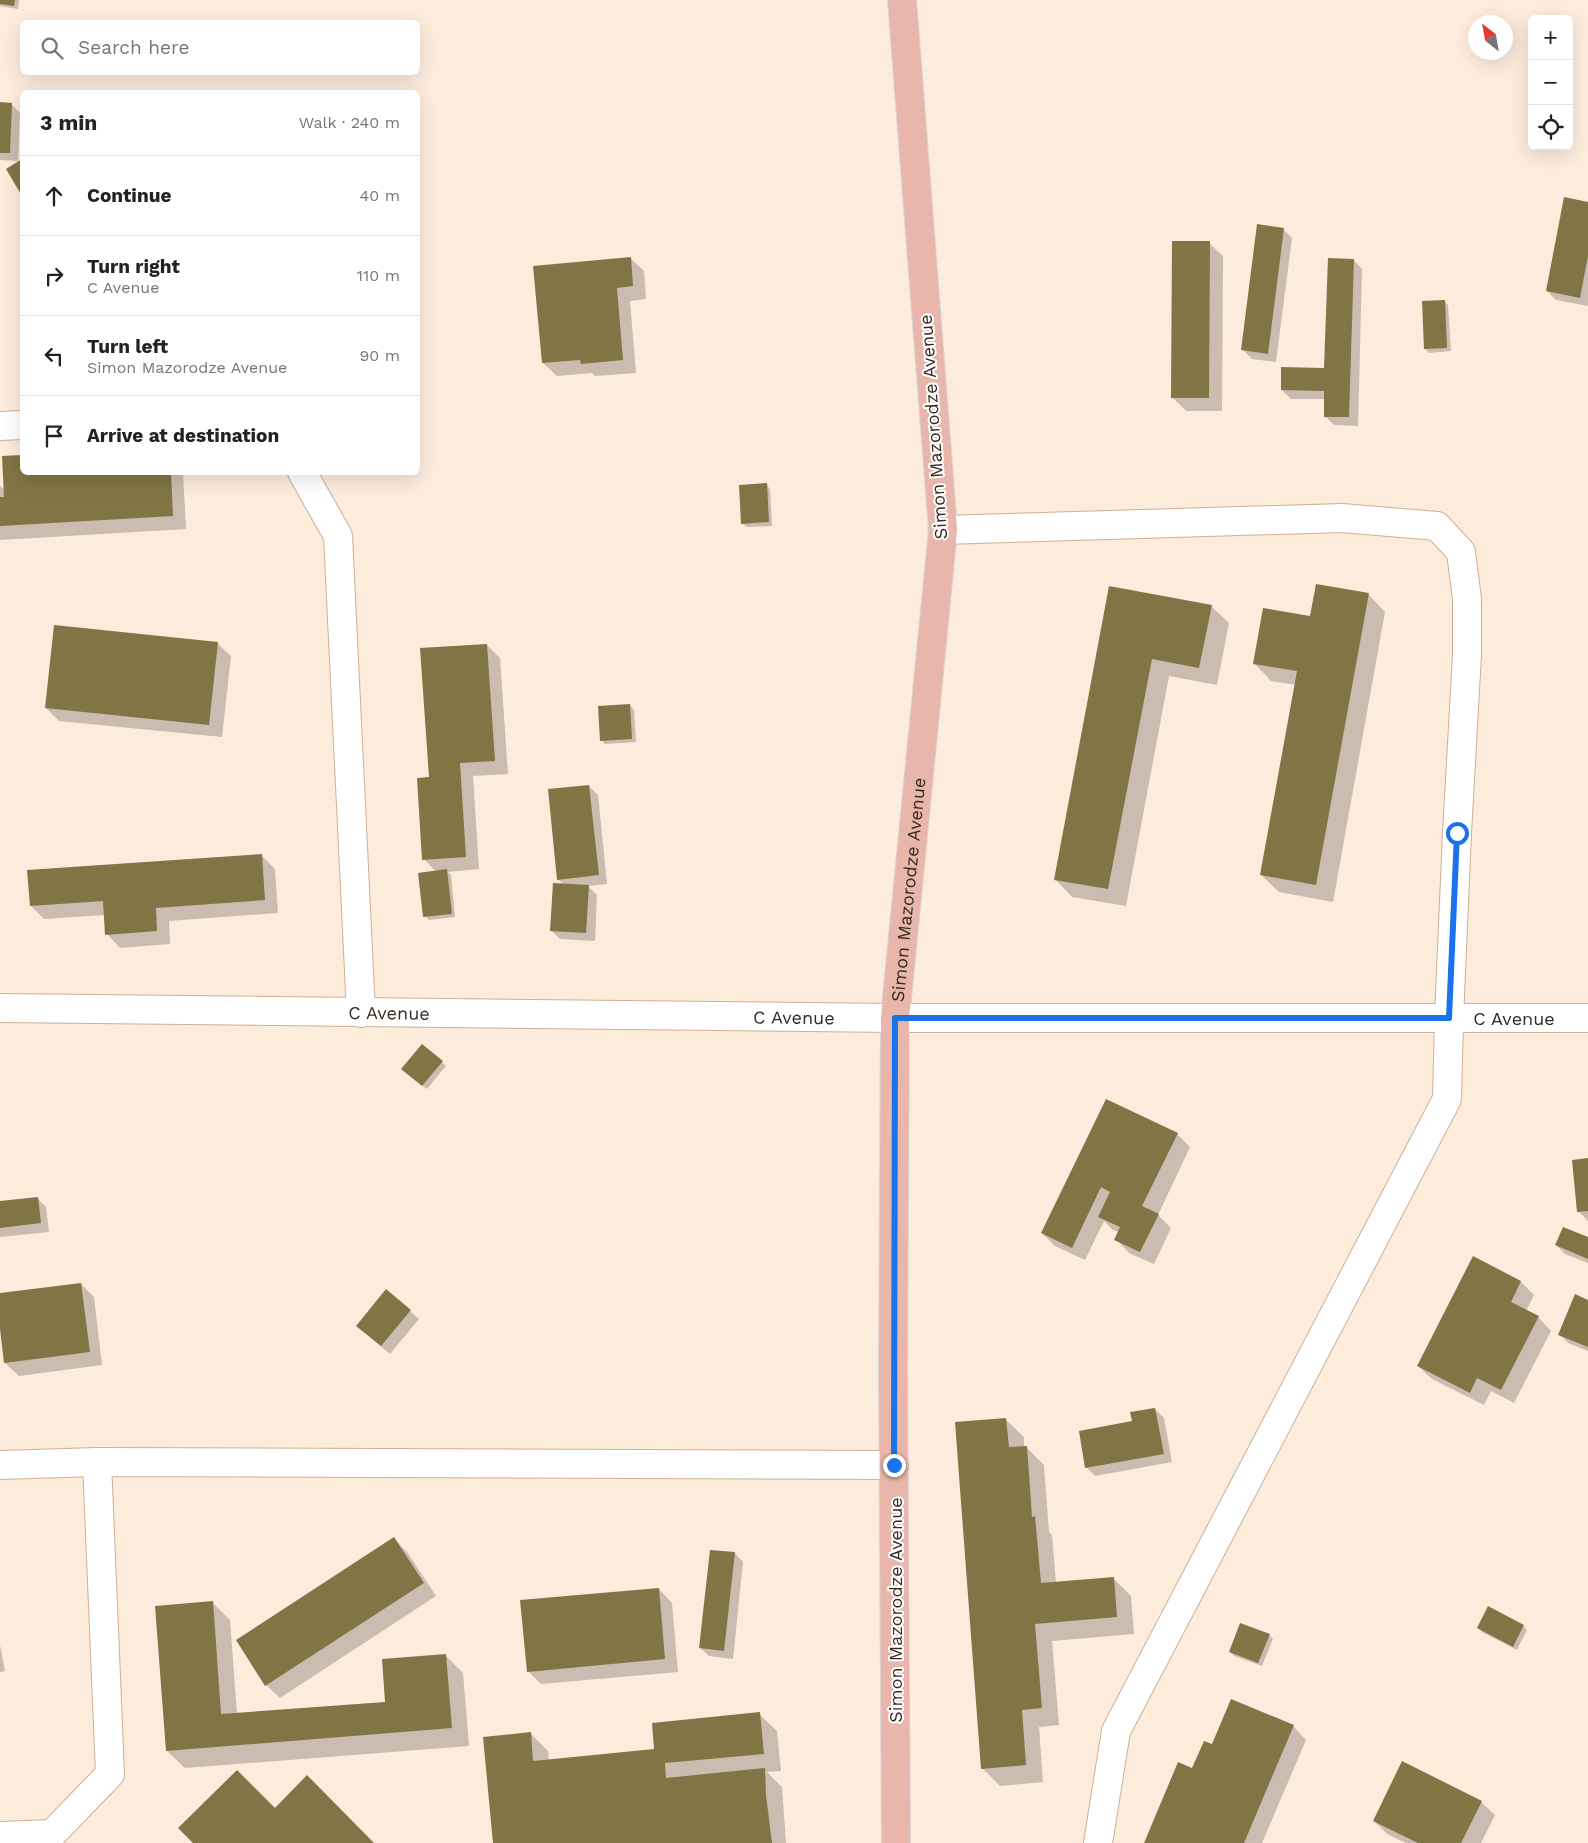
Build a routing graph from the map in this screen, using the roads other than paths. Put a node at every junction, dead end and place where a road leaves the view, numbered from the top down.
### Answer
1 (902, 0) edge
2 (20, 425) edge
3 (0, 426) edge
4 (304, 475) edge
5 (943, 530) junction
6 (0, 1008) edge
7 (361, 1013) junction
8 (895, 1018) junction
9 (1449, 1018) junction
10 (1588, 1018) edge
11 (97, 1462) junction
12 (0, 1465) edge
13 (894, 1465) junction
14 (0, 1836) edge
15 (896, 1843) edge
16 (1098, 1843) edge

1 - 5 main road, Simon Mazorodze Avenue
2 - 3 street
4 - 7 street
5 - 8 main road, Simon Mazorodze Avenue
5 - 9 street
6 - 7 street, C Avenue
7 - 8 street, C Avenue
8 - 9 street, C Avenue
8 - 13 main road, Simon Mazorodze Avenue
9 - 10 street, C Avenue
9 - 16 street
11 - 12 street
11 - 13 street
11 - 14 street
13 - 15 main road, Simon Mazorodze Avenue

